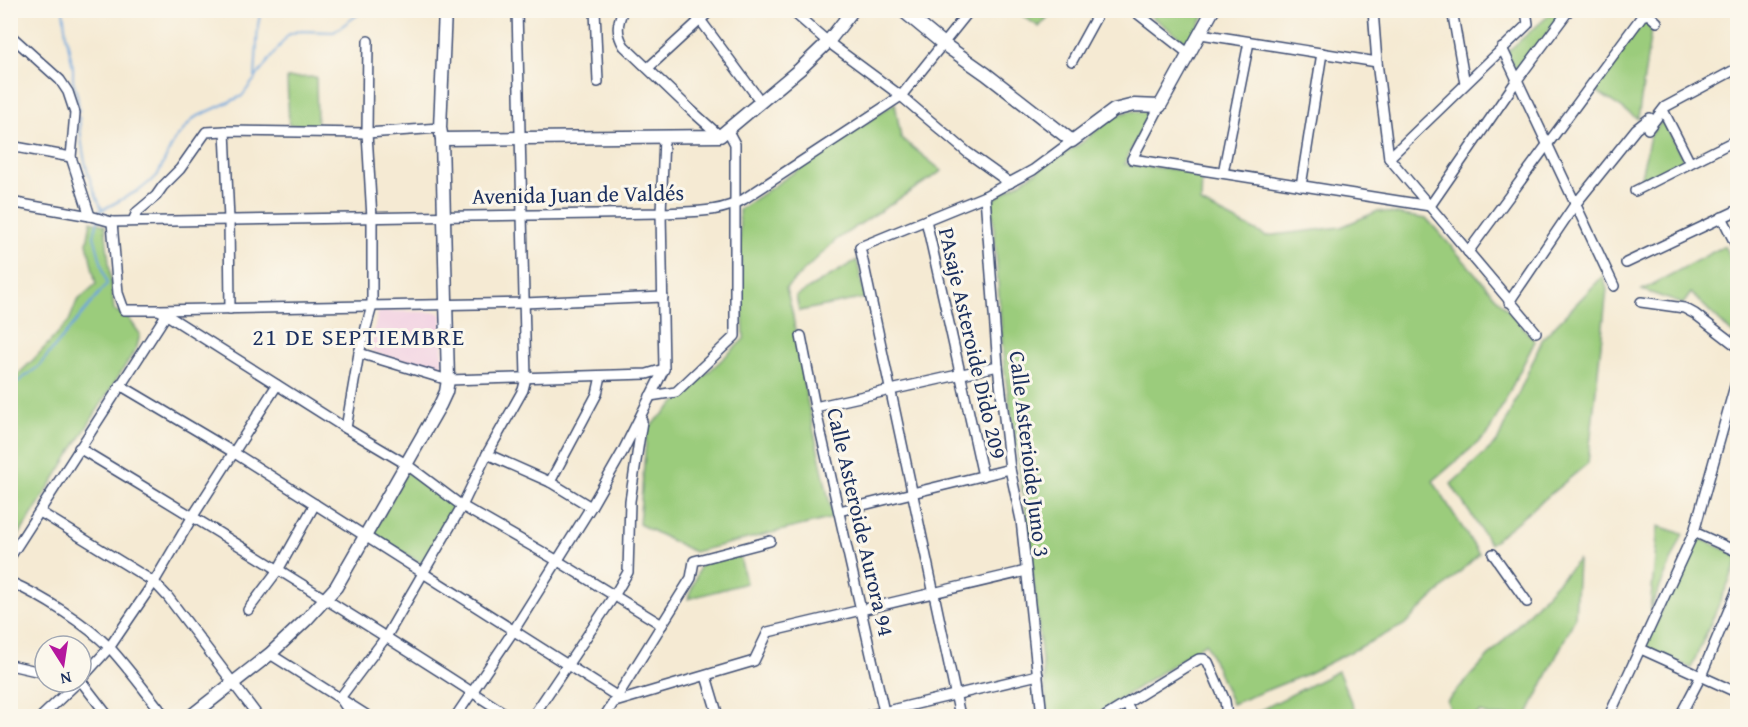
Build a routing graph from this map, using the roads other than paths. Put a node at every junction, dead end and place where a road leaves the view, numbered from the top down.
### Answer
1 (445, 10) edge
2 (517, 10) edge
3 (595, 10) edge
4 (623, 10) edge
5 (690, 10) edge
6 (711, 10) edge
7 (791, 10) edge
8 (853, 10) edge
9 (902, 10) edge
10 (970, 10) edge
11 (1100, 10) edge
12 (1133, 10) edge
13 (1213, 10) edge
14 (1373, 10) edge
15 (1452, 10) edge
16 (1526, 10) edge
17 (1569, 10) edge
18 (701, 21) junction
19 (1657, 22) dead end
20 (10, 34) edge
21 (1201, 34) junction
22 (368, 41) dead end
23 (828, 42) junction
24 (1249, 42) junction
25 (942, 44) junction
26 (1502, 48) junction
27 (1322, 53) junction
28 (1189, 54) junction
29 (1072, 61) dead end
30 (1377, 62) junction
31 (648, 68) junction
32 (1737, 69) edge
33 (1517, 80) junction
34 (598, 82) dead end
35 (1465, 84) junction
36 (901, 96) junction
37 (761, 102) junction
38 (1160, 106) junction
39 (1663, 110) junction
40 (1650, 118) dead end
41 (1648, 129) dead end
42 (225, 130) junction
43 (724, 132) junction
44 (367, 133) junction
45 (441, 134) junction
46 (664, 137) junction
47 (521, 138) junction
48 (1737, 139) edge
49 (1072, 141) junction
50 (1548, 144) junction
51 (10, 146) edge
52 (71, 157) junction
53 (1389, 158) junction
54 (1690, 163) junction
55 (1223, 173) junction
56 (1010, 183) junction
57 (1301, 186) junction
58 (1635, 191) dead end
59 (985, 196) junction
60 (10, 202) edge
61 (735, 205) junction
62 (1430, 206) junction
63 (1575, 206) junction
64 (1737, 210) edge
65 (661, 213) junction
66 (521, 215) junction
67 (90, 216) junction
68 (445, 216) junction
69 (1722, 217) junction
70 (372, 218) junction
71 (229, 220) junction
72 (926, 220) junction
73 (133, 221) junction
74 (112, 222) junction
75 (1737, 249) edge
76 (1468, 252) junction
77 (1626, 263) dead end
78 (1614, 286) dead end
79 (663, 297) junction
80 (1509, 302) junction
81 (1641, 302) dead end
82 (524, 303) junction
83 (446, 304) junction
84 (372, 306) junction
85 (230, 309) junction
86 (162, 313) junction
87 (1536, 332) dead end
88 (801, 336) dead end
89 (1737, 347) edge
90 (359, 353) junction
91 (998, 366) junction
92 (664, 369) junction
93 (960, 374) junction
94 (1737, 375) edge
95 (601, 376) junction
96 (526, 378) junction
97 (448, 380) junction
98 (120, 385) junction
99 (278, 385) junction
100 (890, 390) junction
101 (650, 396) junction
102 (815, 407) junction
103 (643, 412) junction
104 (346, 428) junction
105 (80, 448) junction
106 (233, 452) junction
107 (487, 454) junction
108 (406, 465) junction
109 (1010, 469) junction
110 (983, 476) junction
111 (550, 482) junction
112 (912, 493) junction
113 (315, 504) junction
114 (462, 506) junction
115 (591, 507) junction
116 (838, 511) junction
117 (40, 512) junction
118 (193, 516) junction
119 (1694, 532) junction
120 (365, 537) junction
121 (770, 541) dead end
122 (1737, 552) edge
123 (1493, 554) dead end
124 (10, 557) edge
125 (558, 561) junction
126 (278, 570) junction
127 (1026, 571) junction
128 (423, 573) junction
129 (10, 582) edge
130 (154, 582) junction
131 (1737, 588) edge
132 (933, 593) junction
133 (614, 597) junction
134 (324, 599) junction
135 (1527, 602) dead end
136 (248, 610) dead end
137 (861, 610) junction
138 (662, 625) junction
139 (514, 630) junction
140 (386, 637) junction
141 (109, 648) junction
142 (1641, 649) junction
143 (270, 654) junction
144 (10, 665) edge
145 (568, 665) junction
146 (93, 666) edge
147 (33, 670) edge
148 (1038, 675) junction
149 (706, 676) junction
150 (1701, 676) junction
151 (233, 685) junction
152 (471, 692) junction
153 (1737, 693) edge
154 (66, 694) edge
155 (90, 694) edge
156 (955, 695) junction
157 (340, 698) junction
158 (616, 700) junction
159 (1126, 704) junction
160 (884, 714) edge
161 (42, 717) edge
162 (108, 717) edge
163 (165, 717) edge
164 (191, 717) edge
165 (258, 717) edge
166 (352, 717) edge
167 (368, 717) edge
168 (456, 717) edge
169 (509, 717) edge
170 (533, 717) edge
171 (605, 717) edge
172 (718, 717) edge
173 (866, 717) edge
174 (960, 717) edge
175 (1042, 717) edge
176 (1106, 717) edge
177 (1133, 717) edge
178 (1227, 717) edge
179 (1610, 717) edge
180 (1680, 717) edge

1 - 45 street
2 - 47 street
3 - 34 street
4 - 31 street
5 - 18 street
6 - 18 street
7 - 23 street
8 - 23 street
9 - 25 street
10 - 25 street, Avenida Juan de Valdés
11 - 29 street
12 - 28 street
13 - 21 street
14 - 30 street
15 - 35 street
16 - 26 street
17 - 33 street
18 - 31 street
18 - 37 street
19 - 50 street
20 - 52 street
21 - 24 street
21 - 28 street
22 - 44 street
23 - 36 street
23 - 37 street
24 - 27 street
24 - 55 street
25 - 36 street, Avenida Juan de Valdés
25 - 49 street
26 - 33 street
26 - 35 street
27 - 30 street
27 - 57 street
28 - 38 street
30 - 53 street
31 - 43 street
32 - 39 street
33 - 50 street
33 - 62 street
35 - 53 street
36 - 56 street
36 - 61 street, Avenida Juan de Valdés
37 - 43 street
38 - 49 street
38 - 55 street
39 - 41 street
39 - 54 street
40 - 63 street
42 - 44 street
42 - 71 street
42 - 73 street
43 - 46 street
43 - 61 street
44 - 45 street
44 - 70 street
45 - 47 street
45 - 68 street
46 - 47 street
46 - 65 street
47 - 66 street
48 - 54 street
49 - 56 street
50 - 63 street
50 - 76 street
51 - 52 street
52 - 67 street
53 - 62 street
54 - 58 street
55 - 57 street
56 - 59 street
57 - 62 street
59 - 72 street
59 - 91 street, Calle Asterioide Juno 3
60 - 67 street, Avenida Juan de Valdés
61 - 65 street, Avenida Juan de Valdés
61 - 101 street
62 - 76 street
63 - 78 street
63 - 80 street
64 - 69 street
65 - 66 street, Avenida Juan de Valdés
65 - 79 street
66 - 68 street, Avenida Juan de Valdés
66 - 82 street
67 - 74 street, Avenida Juan de Valdés
68 - 70 street, Avenida Juan de Valdés
68 - 83 street
69 - 75 street
69 - 77 street
70 - 71 street, Avenida Juan de Valdés
70 - 84 street
71 - 73 street, Avenida Juan de Valdés
71 - 85 street
72 - 93 street, PAsaje Asteroide Dido 209
72 - 100 street
73 - 74 street, Avenida Juan de Valdés
74 - 86 street
76 - 80 street
79 - 82 street
79 - 92 street
80 - 87 street
81 - 89 street
82 - 83 street
82 - 96 street
83 - 84 street
83 - 97 street
84 - 85 street
84 - 90 street
85 - 86 street
86 - 98 street
86 - 99 street
88 - 102 street, Calle Asteroide Aurora 94
90 - 97 street
90 - 104 street
91 - 93 street
91 - 109 street, Calle Asterioide Juno 3
92 - 95 street
92 - 101 street
93 - 100 street
93 - 110 street, PAsaje Asteroide Dido 209
94 - 119 street
95 - 96 street
95 - 111 street
96 - 97 street
96 - 107 street
97 - 108 street
98 - 105 street
98 - 106 street
99 - 104 street
99 - 106 street
100 - 102 street
100 - 112 street
101 - 103 street
102 - 116 street, Calle Asteroide Aurora 94
103 - 115 street
103 - 133 street
104 - 108 street
105 - 117 street
105 - 118 street
106 - 113 street
106 - 118 street
107 - 111 street
107 - 114 street
108 - 114 street
108 - 120 street
109 - 110 street
109 - 127 street, Calle Asterioide Juno 3
110 - 112 street
111 - 115 street
112 - 116 street
112 - 132 street
113 - 120 street
113 - 126 street
114 - 125 street
114 - 128 street
115 - 125 street
116 - 137 street, Calle Asteroide Aurora 94
117 - 124 street
117 - 130 street
118 - 126 street
118 - 130 street
119 - 122 street
119 - 142 street
120 - 128 street
120 - 134 street
121 - 138 street
123 - 135 street
125 - 133 street
125 - 139 street
126 - 134 street
126 - 136 street
127 - 132 street
127 - 148 street, Calle Asterioide Juno 3
128 - 139 street
128 - 140 street
129 - 141 street
130 - 141 street
130 - 151 street
131 - 150 street
132 - 137 street
132 - 156 street
133 - 138 street
133 - 145 street
134 - 140 street
134 - 143 street
137 - 149 street
137 - 160 street, Calle Asteroide Aurora 94
138 - 158 street
139 - 145 street
139 - 152 street
140 - 152 street
140 - 157 street
141 - 146 street
141 - 163 street
142 - 150 street
142 - 179 street
143 - 151 street
143 - 157 street
144 - 147 street
145 - 158 street
145 - 170 street
148 - 156 street
148 - 175 street, Calle Asterioide Juno 3
149 - 158 street
149 - 172 street
150 - 153 street
150 - 180 street
151 - 164 street
151 - 165 street
152 - 168 street
152 - 169 street
154 - 161 street
155 - 162 street
156 - 160 street
156 - 174 street
157 - 166 street
157 - 167 street
158 - 171 street
159 - 176 street
159 - 177 street
159 - 178 street
160 - 173 street

